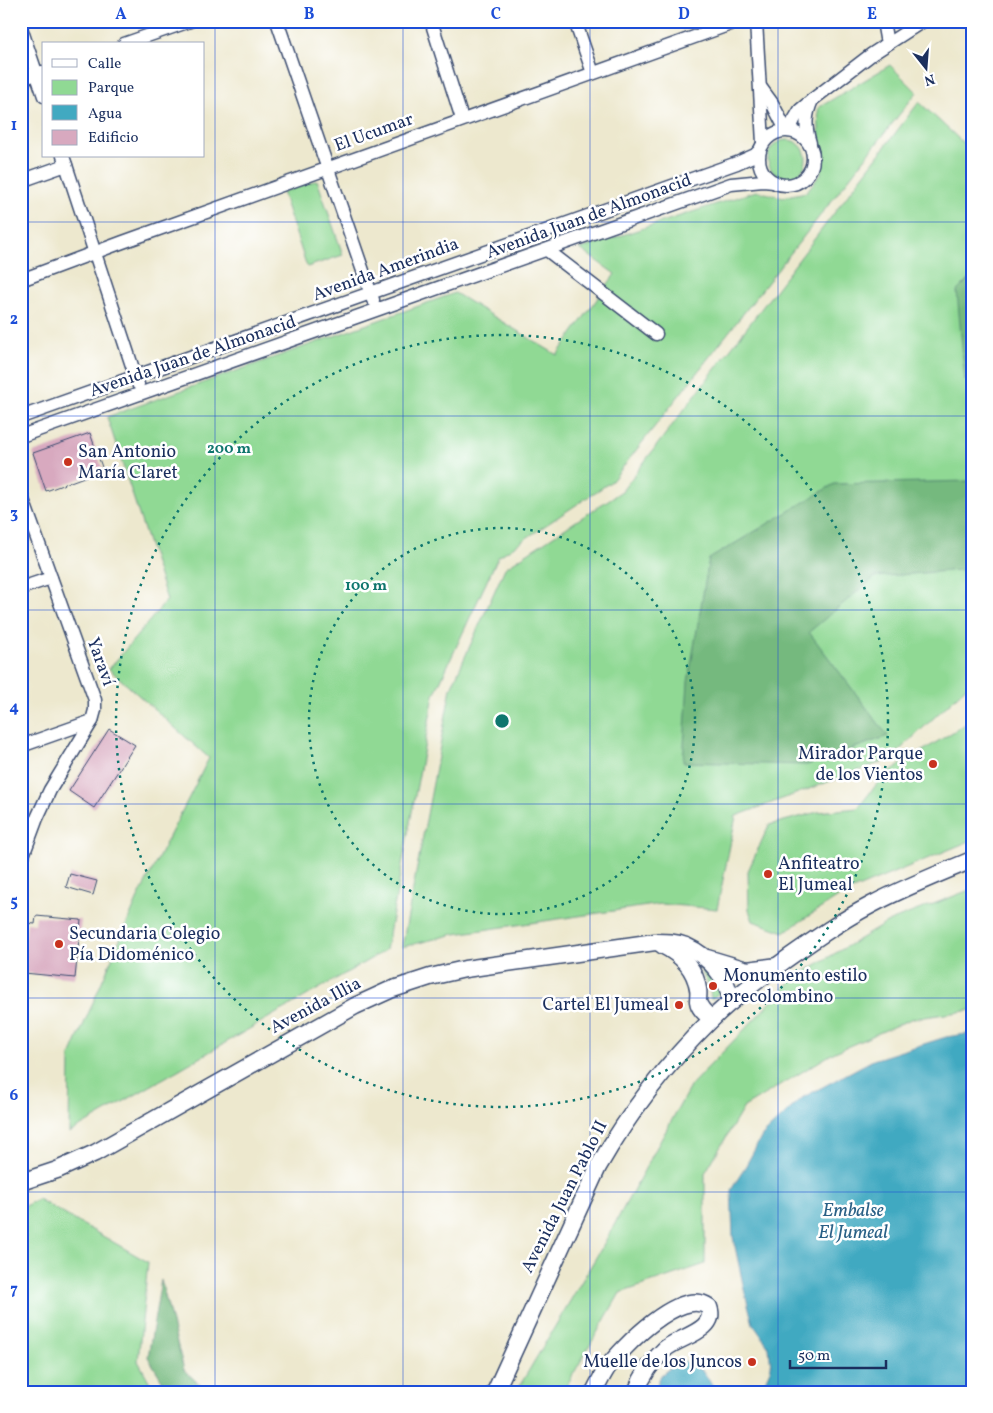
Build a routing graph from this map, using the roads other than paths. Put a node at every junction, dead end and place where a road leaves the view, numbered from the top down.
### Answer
1 (190, 21) edge
2 (277, 21) edge
3 (430, 21) edge
4 (575, 21) edge
5 (740, 21) edge
6 (756, 21) edge
7 (883, 21) edge
8 (923, 21) edge
9 (152, 27) edge
10 (21, 28) edge
11 (127, 42) edge
12 (887, 44) junction
13 (40, 72) edge
14 (593, 73) junction
15 (21, 79) edge
16 (761, 88) junction
17 (812, 100) junction
18 (462, 120) junction
19 (788, 131) junction
20 (810, 145) junction
21 (762, 147) junction
22 (65, 161) edge
23 (329, 168) junction
24 (21, 181) edge
25 (774, 182) junction
26 (547, 250) junction
27 (95, 252) junction
28 (21, 280) edge
29 (371, 294) junction
30 (377, 310) junction
31 (656, 334) dead end
32 (136, 377) junction
33 (141, 394) junction
34 (21, 417) edge
35 (21, 436) edge
36 (21, 494) edge
37 (51, 578) junction
38 (21, 588) edge
39 (92, 721) junction
40 (21, 746) edge
41 (972, 860) edge
42 (21, 862) edge
43 (655, 942) junction
44 (703, 957) junction
45 (778, 966) junction
46 (731, 1002) junction
47 (712, 1019) junction
48 (21, 1182) edge
49 (495, 1392) edge
50 (594, 1392) edge
51 (636, 1392) edge

1 - 9 street
2 - 23 street
3 - 18 street
4 - 14 street
5 - 14 street, El Ucumar
6 - 16 street
7 - 12 street
8 - 12 street
9 - 11 street
10 - 13 street
12 - 17 street
13 - 15 street
14 - 18 street, El Ucumar
16 - 19 street
16 - 21 street
17 - 19 street
17 - 20 street
18 - 23 street, El Ucumar
19 - 20 street
19 - 21 street
20 - 25 street
21 - 25 street
21 - 29 street, Avenida Amerindia
22 - 24 street
22 - 27 street
23 - 27 street, El Ucumar
23 - 29 street
25 - 26 street, Avenida Juan de Almonacid
26 - 30 street, Avenida Juan de Almonacid
26 - 31 street
27 - 28 street, El Ucumar
27 - 32 street
29 - 30 street
29 - 32 street, Avenida Amerindia
30 - 33 street, Avenida Juan de Almonacid
32 - 33 street
32 - 34 street, Avenida Amerindia
33 - 35 street, Avenida Juan de Almonacid
36 - 37 street, Yaraví
37 - 38 street
37 - 39 street, Yaraví
39 - 40 street
39 - 42 street, Yaraví
41 - 45 main road, Avenida Juan Pablo II
43 - 44 main road, Avenida Illia
43 - 47 main road
43 - 48 main road, Avenida Illia
44 - 45 main road, Avenida Illia
44 - 46 main road, Avenida Illia
45 - 46 main road, Avenida Juan Pablo II
46 - 47 main road, Avenida Juan Pablo II
47 - 49 main road, Avenida Juan Pablo II
50 - 51 main road

